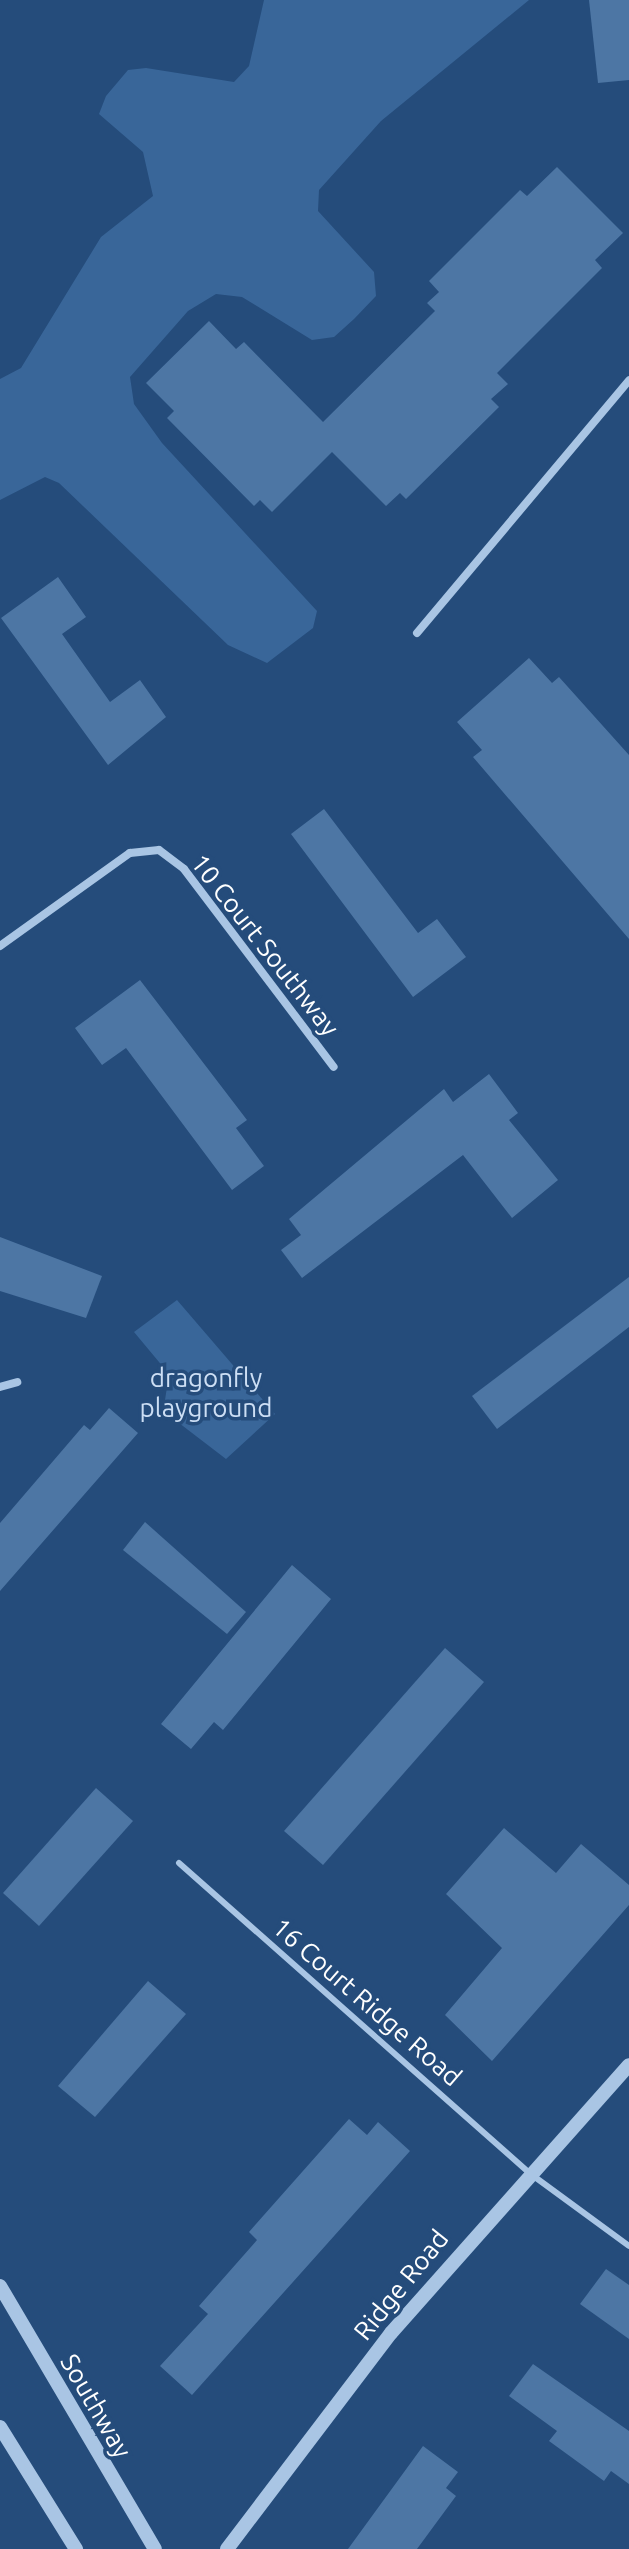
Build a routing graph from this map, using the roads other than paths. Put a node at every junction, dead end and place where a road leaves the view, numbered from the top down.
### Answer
1 (629, 380) edge
2 (417, 633) dead end
3 (0, 946) edge
4 (334, 1067) dead end
5 (17, 1382) dead end
6 (0, 1387) edge
7 (179, 1863) dead end
8 (629, 2065) edge
9 (528, 2172) junction
10 (629, 2246) edge
11 (0, 2286) edge
12 (0, 2427) edge
13 (76, 2549) edge
14 (155, 2549) edge
15 (227, 2549) edge

1 - 2 street
3 - 4 street, 10 Court Southway
5 - 6 street
7 - 9 lane, 16 Court Ridge Road
8 - 9 street, Ridge Road
9 - 10 lane, 16 Court Ridge Road
9 - 15 street, Ridge Road
11 - 14 street, Southway
12 - 13 street

